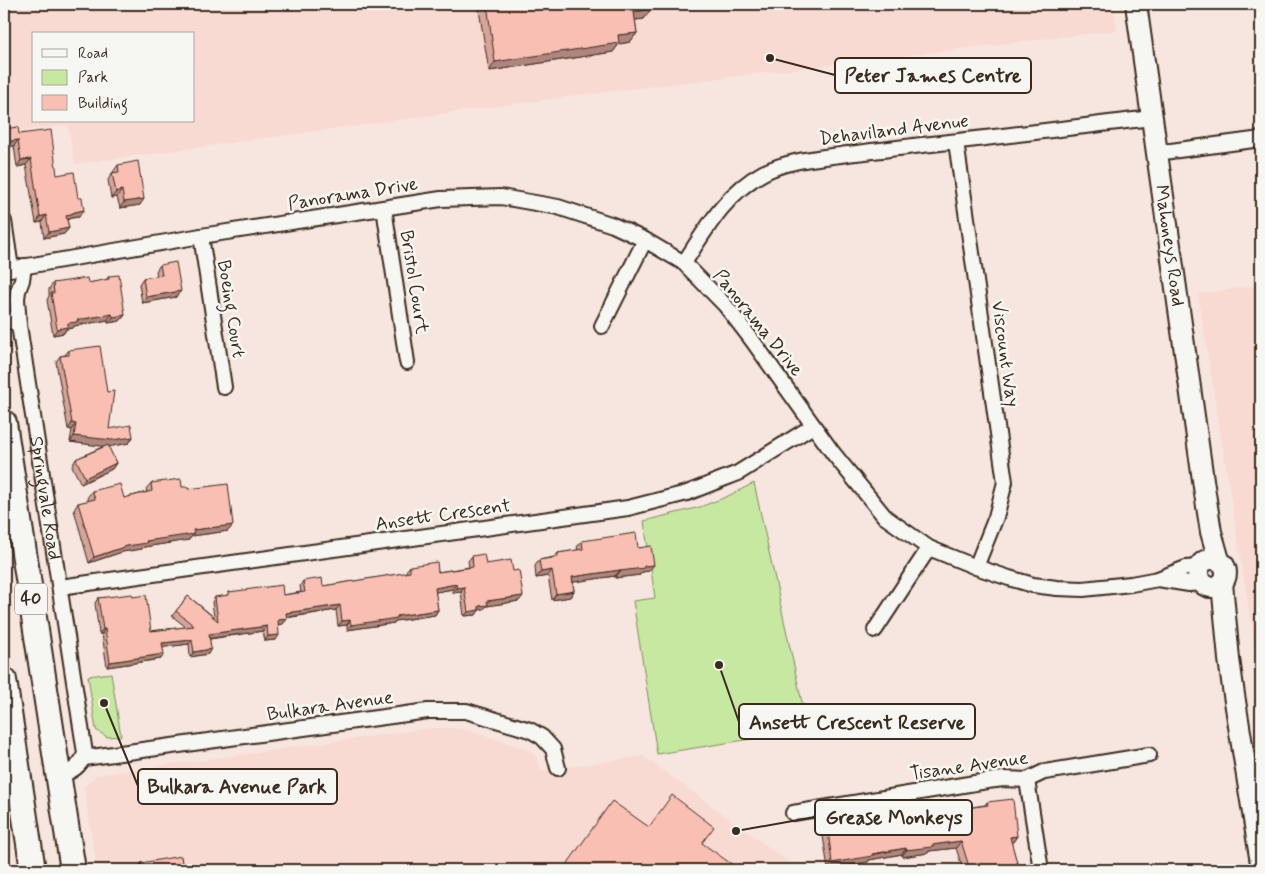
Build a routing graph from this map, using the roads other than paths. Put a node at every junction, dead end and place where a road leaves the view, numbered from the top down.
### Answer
1 (1136, 4) edge
2 (1151, 118) junction
3 (1261, 139) edge
4 (956, 142) junction
5 (1156, 153) junction
6 (384, 208) junction
7 (4, 221) edge
8 (201, 236) junction
9 (645, 240) junction
10 (684, 263) junction
11 (13, 268) edge
12 (4, 317) edge
13 (19, 325) junction
14 (602, 326) dead end
15 (407, 362) dead end
16 (224, 387) dead end
17 (4, 423) edge
18 (813, 426) junction
19 (929, 548) junction
20 (976, 567) junction
21 (1208, 574) junction
22 (60, 587) junction
23 (875, 630) dead end
24 (4, 680) edge
25 (1149, 755) dead end
26 (84, 758) junction
27 (558, 768) dead end
28 (58, 776) junction
29 (1027, 780) junction
30 (793, 813) dead end
31 (1261, 863) edge
32 (33, 870) edge
33 (72, 870) edge
34 (1042, 870) edge

1 - 2 main road, Mahoneys Road
2 - 4 street, Dehaviland Avenue
2 - 5 main road, Mahoneys Road
3 - 5 street
4 - 10 street, Dehaviland Avenue
4 - 20 street, Viscount Way
5 - 21 main road, Mahoneys Road
6 - 8 street, Panorama Drive
6 - 9 street, Panorama Drive
6 - 15 street, Bristol Court
7 - 11 street, Springvale Road
8 - 11 street, Panorama Drive
8 - 16 street, Boeing Court
9 - 10 street, Panorama Drive
9 - 14 street
10 - 18 street, Panorama Drive
11 - 13 street, Springvale Road
12 - 13 street
13 - 22 street, Springvale Road
17 - 28 highway, Springvale Road / 40
18 - 19 street, Panorama Drive
18 - 22 street, Ansett Crescent
19 - 20 street, Panorama Drive
19 - 23 street
20 - 21 street, Panorama Drive
21 - 31 main road, Mahoneys Road
22 - 26 street, Springvale Road
24 - 32 highway
25 - 29 street, Tisane Avenue
26 - 27 street, Bulkara Avenue
26 - 28 street
28 - 33 highway, Springvale Road / 40
29 - 30 street, Tisane Avenue
29 - 34 street

